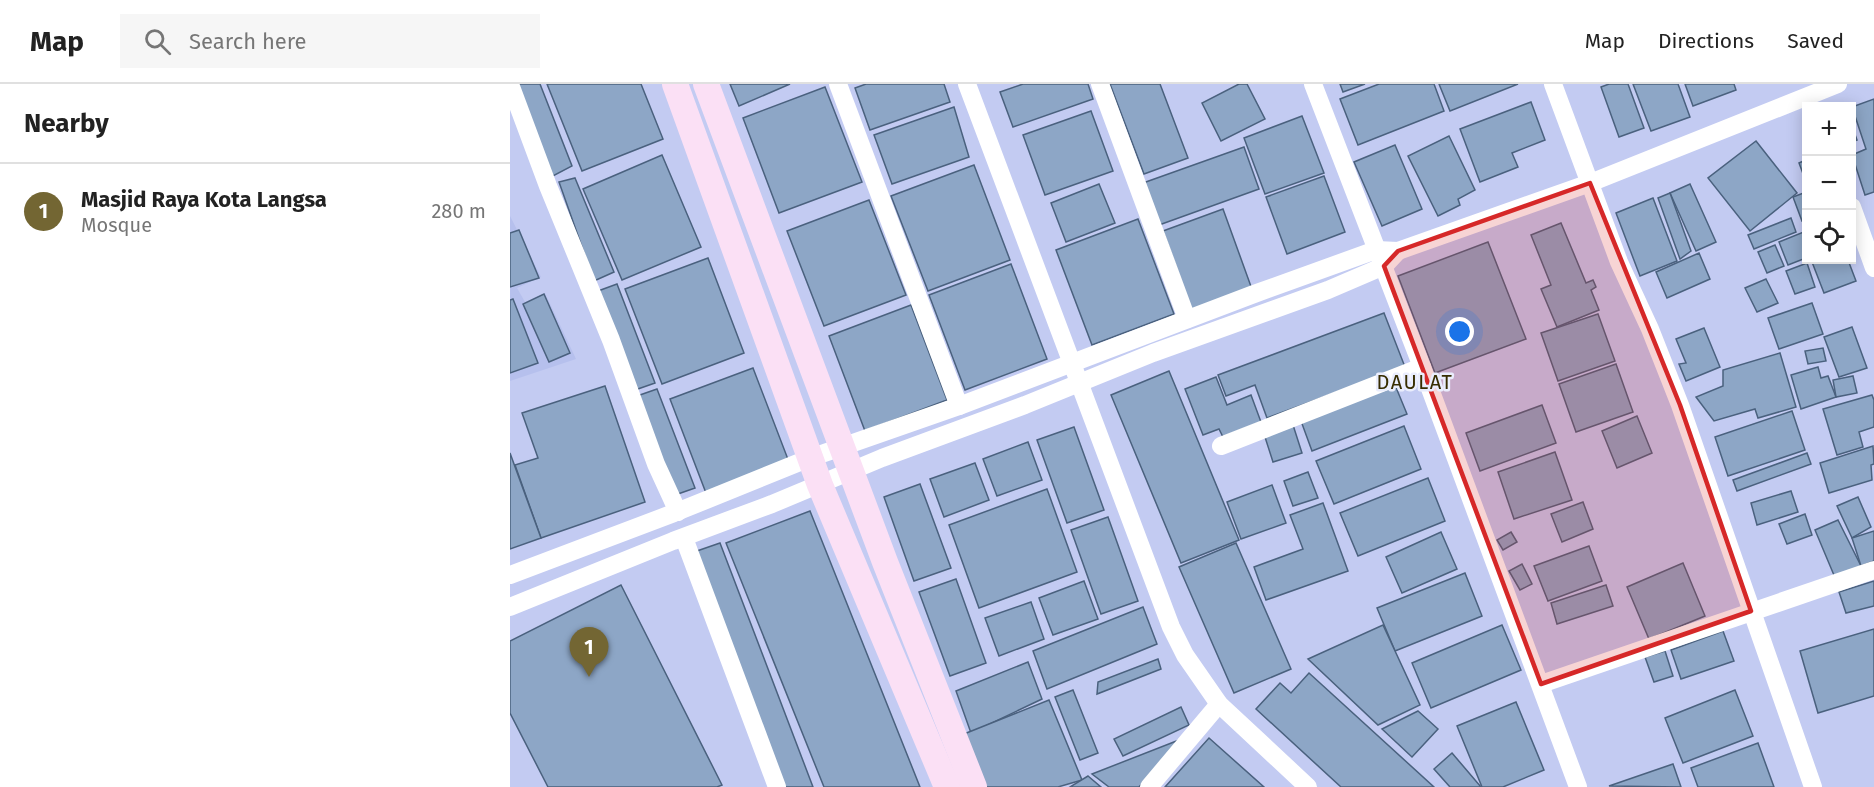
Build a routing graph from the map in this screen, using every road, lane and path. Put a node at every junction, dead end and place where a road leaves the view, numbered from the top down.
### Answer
1 (510, 84) edge
2 (675, 84) edge
3 (706, 84) edge
4 (838, 84) edge
5 (967, 84) edge
6 (1100, 84) edge
7 (1313, 84) edge
8 (1553, 84) edge
9 (1838, 84) edge
10 (1811, 95) edge
11 (1590, 183) junction
12 (1852, 210) edge
13 (1380, 258) junction
14 (1874, 268) edge
15 (1187, 319) junction
16 (1071, 363) junction
17 (1422, 367) junction
18 (1079, 382) junction
19 (959, 406) junction
20 (1221, 446) dead end
21 (842, 448) junction
22 (810, 458) junction
23 (852, 472) junction
24 (820, 485) junction
25 (678, 512) junction
26 (684, 538) junction
27 (1874, 570) edge
28 (510, 575) edge
29 (510, 607) edge
30 (1751, 611) junction
31 (933, 683) junction
32 (1541, 684) junction
33 (908, 694) junction
34 (1219, 704) junction
35 (1300, 784) edge
36 (777, 787) edge
37 (947, 787) edge
38 (974, 787) edge
39 (1149, 787) edge
40 (1578, 787) edge
41 (1813, 787) edge

1 - 25 street
2 - 22 main road
3 - 21 main road
4 - 19 street
5 - 16 street
6 - 15 street
7 - 13 street
8 - 11 street
9 - 10 street
10 - 11 street
11 - 13 street
11 - 30 street
12 - 14 street
13 - 15 street
13 - 17 street
13 - 18 street
15 - 16 street
16 - 18 street
16 - 19 street
17 - 20 street
17 - 32 street
18 - 23 street
18 - 34 street
19 - 21 street
21 - 22 street
21 - 23 main road
22 - 24 main road
22 - 25 street
23 - 24 street
23 - 31 main road
24 - 26 street
24 - 33 main road
25 - 28 street
26 - 29 street
26 - 36 street
27 - 30 street
30 - 32 street
30 - 41 street
31 - 33 main road
31 - 38 main road
32 - 40 street
33 - 37 main road
34 - 35 street
34 - 39 street

